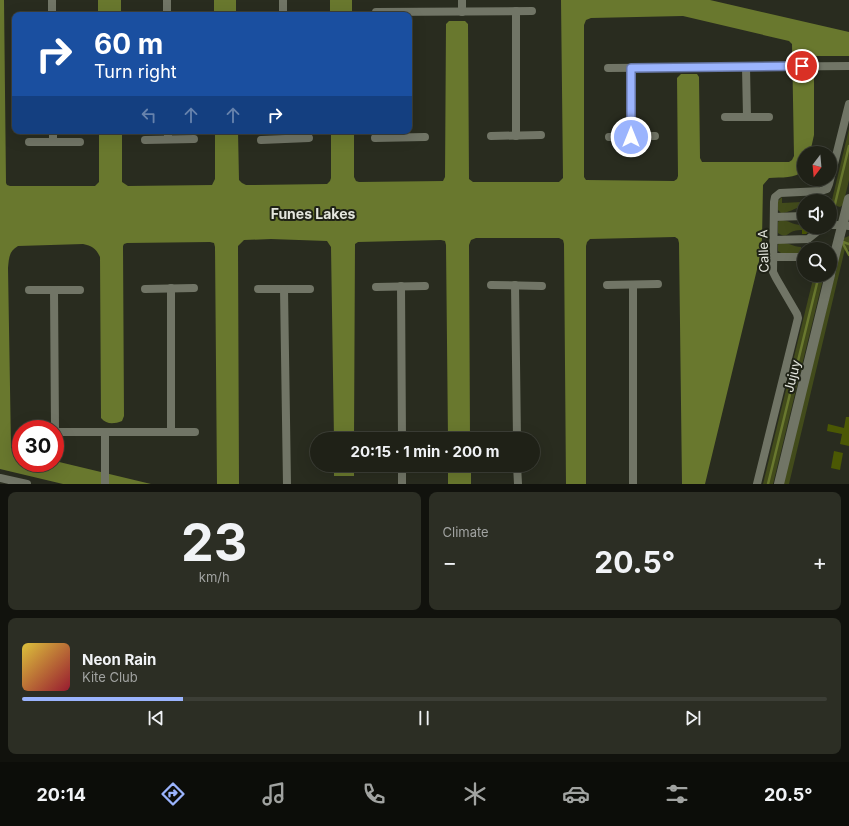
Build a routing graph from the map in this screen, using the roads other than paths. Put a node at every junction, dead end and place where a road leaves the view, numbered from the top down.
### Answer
1 (52, 0) edge
2 (167, 0) edge
3 (283, 0) edge
4 (462, 0) edge
5 (516, 11) junction
6 (532, 11) dead end
7 (52, 12) edge
8 (168, 12) edge
9 (283, 12) edge
10 (462, 12) junction
11 (412, 14) edge
12 (849, 66) edge
13 (746, 67) junction
14 (608, 68) dead end
15 (631, 68) junction
16 (849, 104) edge
17 (725, 117) dead end
18 (747, 117) junction
19 (769, 117) dead end
20 (53, 134) edge
21 (400, 134) edge
22 (168, 135) edge
23 (284, 135) edge
24 (491, 136) dead end
25 (516, 136) junction
26 (541, 136) dead end
27 (655, 136) dead end
28 (425, 137) dead end
29 (609, 137) dead end
30 (631, 137) junction
31 (309, 138) dead end
32 (375, 138) dead end
33 (194, 139) dead end
34 (145, 140) dead end
35 (261, 140) dead end
36 (29, 142) dead end
37 (53, 142) junction
38 (80, 142) dead end
39 (849, 198) edge
40 (797, 216) edge
41 (774, 218) junction
42 (846, 226) edge
43 (814, 234) edge
44 (774, 240) junction
45 (837, 245) edge
46 (774, 257) junction
47 (797, 257) edge
48 (828, 282) edge
49 (658, 284) dead end
50 (491, 285) dead end
51 (606, 285) dead end
52 (633, 285) junction
53 (401, 286) junction
54 (425, 286) dead end
55 (515, 286) junction
56 (542, 286) dead end
57 (376, 287) dead end
58 (170, 288) junction
59 (194, 288) dead end
60 (145, 289) dead end
61 (258, 289) dead end
62 (284, 289) junction
63 (310, 289) dead end
64 (29, 290) dead end
65 (54, 290) junction
66 (80, 290) dead end
67 (55, 420) edge
68 (64, 430) edge
69 (105, 432) junction
70 (171, 432) junction
71 (195, 432) dead end
72 (402, 432) edge
73 (517, 432) edge
74 (402, 472) edge
75 (518, 472) edge
76 (0, 478) edge
77 (27, 484) edge
78 (105, 484) edge
79 (287, 484) edge
80 (402, 484) edge
81 (518, 484) edge
82 (633, 484) edge
83 (757, 484) edge
84 (779, 484) edge

1 - 7 street
2 - 8 street
3 - 9 street
4 - 10 street
5 - 6 street
5 - 10 street
5 - 25 street
10 - 11 street
12 - 13 street
13 - 15 street
13 - 18 street
14 - 15 street
15 - 30 street
16 - 41 street, Calle A
17 - 18 street
18 - 19 street
20 - 37 street
21 - 28 street
21 - 32 street
22 - 33 street
22 - 34 street
23 - 31 street
23 - 35 street
24 - 25 street
25 - 26 street
27 - 30 street
29 - 30 street
36 - 37 street
37 - 38 street
39 - 42 street, Jujuy
40 - 41 street
41 - 44 street, Calle A
42 - 45 street, Jujuy
43 - 44 street
44 - 46 street, Calle A
46 - 47 street
46 - 83 street, Calle A
48 - 84 street, Jujuy
49 - 52 street
50 - 55 street
51 - 52 street
52 - 82 street
53 - 54 street
53 - 57 street
53 - 72 street
55 - 56 street
55 - 73 street
58 - 59 street
58 - 60 street
58 - 70 street
61 - 62 street
62 - 63 street
62 - 79 street
64 - 65 street
65 - 66 street
65 - 67 street
68 - 69 street
69 - 70 street
69 - 78 street
70 - 71 street
74 - 80 street
75 - 81 street
76 - 77 street

